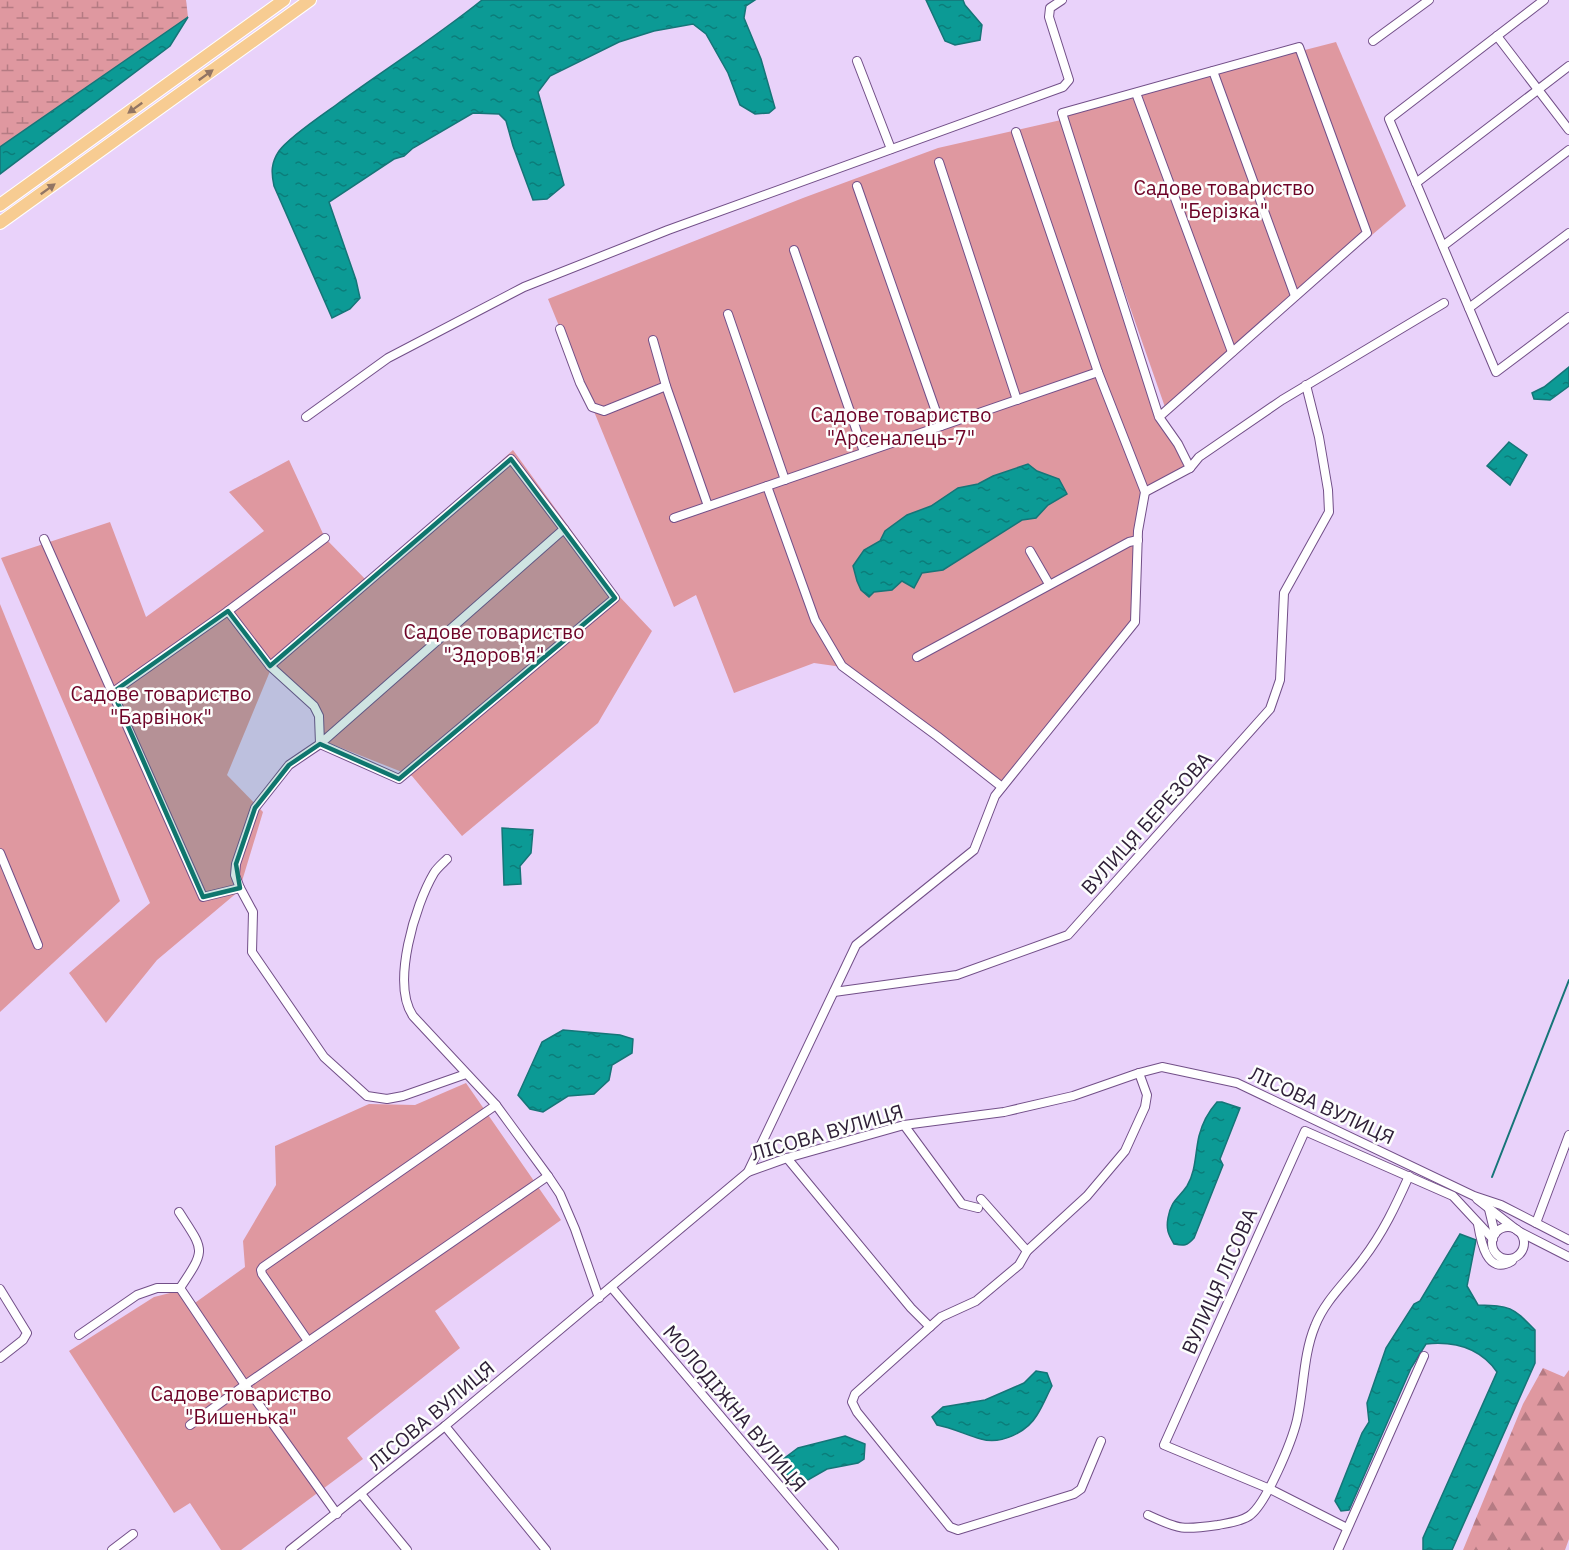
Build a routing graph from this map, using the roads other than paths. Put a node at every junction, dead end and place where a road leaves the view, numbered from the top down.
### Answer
1 (284, 0) edge
2 (310, 0) edge
3 (1062, 0) edge
4 (1429, 0) edge
5 (1544, 0) edge
6 (1497, 36) junction
7 (1373, 41) dead end
8 (857, 61) dead end
9 (1569, 66) edge
10 (1213, 71) junction
11 (1538, 89) junction
12 (1136, 93) junction
13 (1569, 130) edge
14 (1016, 132) dead end
15 (891, 149) junction
16 (1569, 150) edge
17 (939, 162) dead end
18 (1416, 183) junction
19 (857, 186) dead end
20 (0, 205) edge
21 (0, 223) edge
22 (1569, 233) edge
23 (1443, 246) junction
24 (794, 250) dead end
25 (1295, 296) junction
26 (1443, 303) dead end
27 (1469, 308) junction
28 (728, 314) dead end
29 (1569, 317) edge
30 (560, 329) dead end
31 (652, 340) dead end
32 (1232, 352) junction
33 (1098, 372) junction
34 (1306, 385) junction
35 (666, 386) junction
36 (1017, 399) junction
37 (306, 417) dead end
38 (1159, 417) junction
39 (942, 426) junction
40 (864, 452) junction
41 (1190, 468) junction
42 (785, 480) junction
43 (767, 486) junction
44 (1144, 492) junction
45 (708, 506) junction
46 (674, 518) dead end
47 (564, 529) junction
48 (325, 538) dead end
49 (44, 539) dead end
50 (1138, 540) junction
51 (1030, 551) dead end
52 (1049, 584) junction
53 (228, 611) junction
54 (917, 657) dead end
55 (270, 666) junction
56 (113, 692) junction
57 (320, 744) junction
58 (1002, 787) junction
59 (0, 853) edge
60 (447, 859) dead end
61 (240, 888) junction
62 (38, 945) dead end
63 (834, 992) junction
64 (1139, 1073) junction
65 (466, 1074) junction
66 (496, 1105) junction
67 (904, 1125) junction
68 (1569, 1135) edge
69 (787, 1158) junction
70 (748, 1172) junction
71 (548, 1176) junction
72 (1409, 1176) junction
73 (1474, 1196) junction
74 (981, 1199) dead end
75 (978, 1208) dead end
76 (1489, 1209) junction
77 (179, 1212) dead end
78 (1478, 1223) junction
79 (1536, 1223) junction
80 (1518, 1231) junction
81 (1494, 1237) junction
82 (1569, 1240) edge
83 (1027, 1251) junction
84 (1516, 1257) junction
85 (1569, 1257) edge
86 (180, 1288) junction
87 (612, 1288) junction
88 (0, 1289) edge
89 (599, 1298) junction
90 (930, 1327) junction
91 (79, 1335) dead end
92 (308, 1341) junction
93 (1424, 1356) dead end
94 (0, 1358) edge
95 (245, 1385) junction
96 (190, 1425) dead end
97 (445, 1426) junction
98 (1101, 1441) dead end
99 (1270, 1489) junction
100 (361, 1494) junction
101 (337, 1514) junction
102 (1148, 1515) dead end
103 (1347, 1528) junction
104 (133, 1534) dead end
105 (112, 1550) edge
106 (290, 1550) edge
107 (407, 1550) edge
108 (546, 1550) edge
109 (834, 1550) edge
110 (1338, 1550) edge

1 -> 20 main road
21 -> 2 main road
3 - 15 street
4 - 7 street
5 - 6 street
6 - 11 street
6 - 18 street
8 - 15 street
9 - 11 street
10 - 12 street
10 - 25 street
10 - 25 street
11 - 13 street
11 - 18 street
12 - 32 street
12 - 38 street
14 - 33 street
15 - 37 street
16 - 23 street
17 - 36 street
18 - 23 street
19 - 39 street
22 - 27 street
23 - 27 street
24 - 40 street
25 - 32 street
26 - 34 street
27 - 29 street
28 - 42 street
30 - 35 street
31 - 35 street
32 - 38 street
33 - 36 street
33 - 44 street
34 - 41 street
34 - 63 street, ВУЛИЦЯ БЕРЕЗОВА
35 - 45 street
36 - 39 street
38 - 41 street
39 - 40 street
40 - 42 street
41 - 44 street
42 - 43 street
43 - 45 street
43 - 58 street
44 - 50 street
45 - 46 street
47 - 55 street
47 - 57 street
47 - 57 street
48 - 53 street
49 - 56 street
50 - 52 street
50 - 58 street
51 - 52 street
52 - 54 street
53 - 55 street
53 - 56 street
55 - 57 street
56 - 61 street
57 - 61 street
58 - 63 street
59 - 62 street
60 - 65 street
61 - 65 street
63 - 70 street
64 - 67 street, ЛІСОВА ВУЛИЦЯ
64 - 73 street, ЛІСОВА ВУЛИЦЯ
64 - 83 street
65 - 66 street
66 - 71 street
66 - 92 street
67 - 69 street, ЛІСОВА ВУЛИЦЯ
67 - 75 street
68 - 79 street
69 - 70 street, ЛІСОВА ВУЛИЦЯ
69 - 90 street
70 - 87 street, ЛІСОВА ВУЛИЦЯ
71 - 89 street
71 - 92 street
72 - 78 street
72 - 99 street
72 - 99 street, ВУЛИЦЯ ЛІСОВА
73 - 76 street
73 - 79 street
74 - 83 street
76 - 80 street
76 - 81 street
77 - 86 street
78 - 81 street
78 - 84 street
79 - 82 street
80 - 81 street
80 - 84 street
80 - 85 street
81 - 84 street
83 - 90 street
86 - 91 street
86 - 95 street
87 - 89 street, ЛІСОВА ВУЛИЦЯ
87 - 109 street, МОЛОДІЖНА ВУЛИЦЯ
88 - 94 street
89 - 97 street, ЛІСОВА ВУЛИЦЯ
90 - 98 street
92 - 95 street
93 - 103 street
95 - 96 street
95 - 101 street
97 - 100 street, ЛІСОВА ВУЛИЦЯ
97 - 108 street
99 - 102 street
99 - 103 street
100 - 101 street, ЛІСОВА ВУЛИЦЯ
100 - 107 street
101 - 106 street, ЛІСОВА ВУЛИЦЯ
103 - 110 street
104 - 105 street

